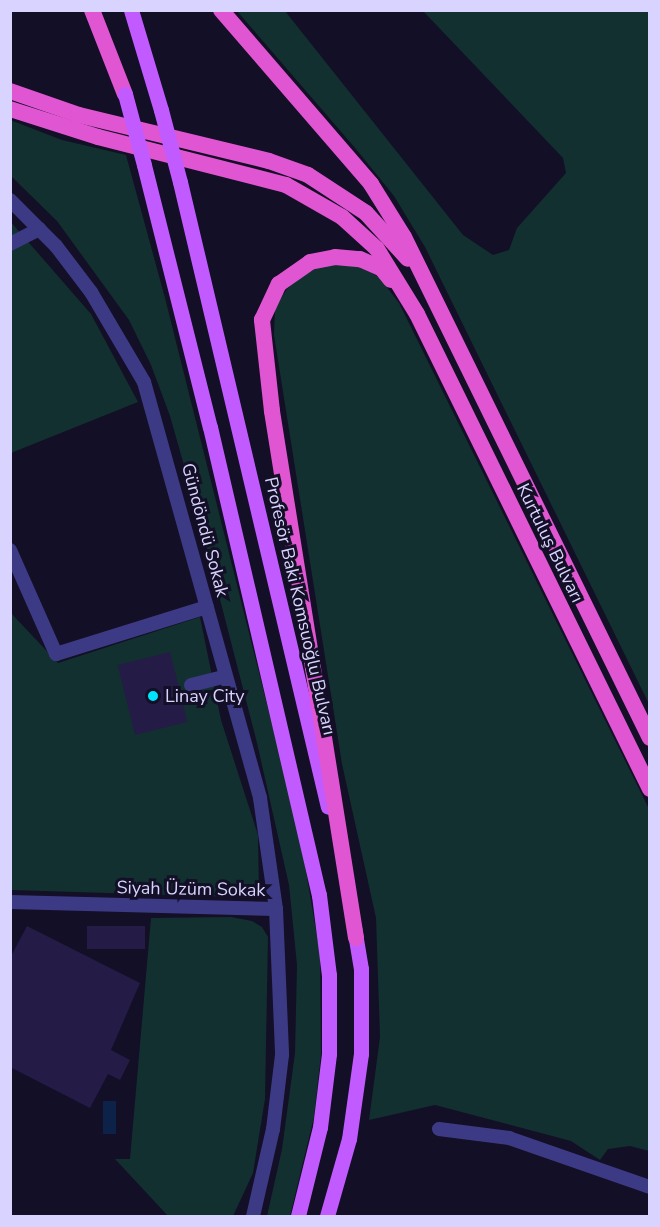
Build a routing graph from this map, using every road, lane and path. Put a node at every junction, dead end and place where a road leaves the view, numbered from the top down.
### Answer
1 (92, 10) edge
2 (98, 10) edge
3 (131, 10) edge
4 (221, 10) edge
5 (10, 91) edge
6 (125, 94) junction
7 (10, 109) edge
8 (10, 200) edge
9 (39, 229) junction
10 (10, 244) edge
11 (438, 305) junction
12 (417, 314) junction
13 (10, 550) edge
14 (207, 607) junction
15 (223, 677) junction
16 (191, 685) dead end
17 (650, 738) edge
18 (650, 789) edge
19 (10, 902) edge
20 (276, 909) junction
21 (357, 938) junction
22 (439, 1129) dead end
23 (650, 1187) edge
24 (253, 1216) edge
25 (298, 1216) edge
26 (327, 1216) edge

1 - 6 highway
2 - 6 highway
3 - 21 main road, Profesör Baki Komsuoğlu Bulvarı, bridge
4 - 11 highway
5 - 11 highway
6 - 25 main road, bridge
7 - 12 highway
8 - 9 street, Gündöndü Sokak
9 - 10 street
9 - 14 street, Gündöndü Sokak
11 - 17 highway, Kurtuluş Bulvarı
12 - 18 highway, Kurtuluş Bulvarı
12 - 21 highway
13 - 14 street
14 - 15 street, Gündöndü Sokak
15 - 16 street
15 - 20 street, Gündöndü Sokak
19 - 20 street, Siyah Üzüm Sokak
20 - 24 street, Siyah Üzüm Sokak
21 - 26 main road, Profesör Baki Komsuoğlu Bulvarı
22 - 23 street

